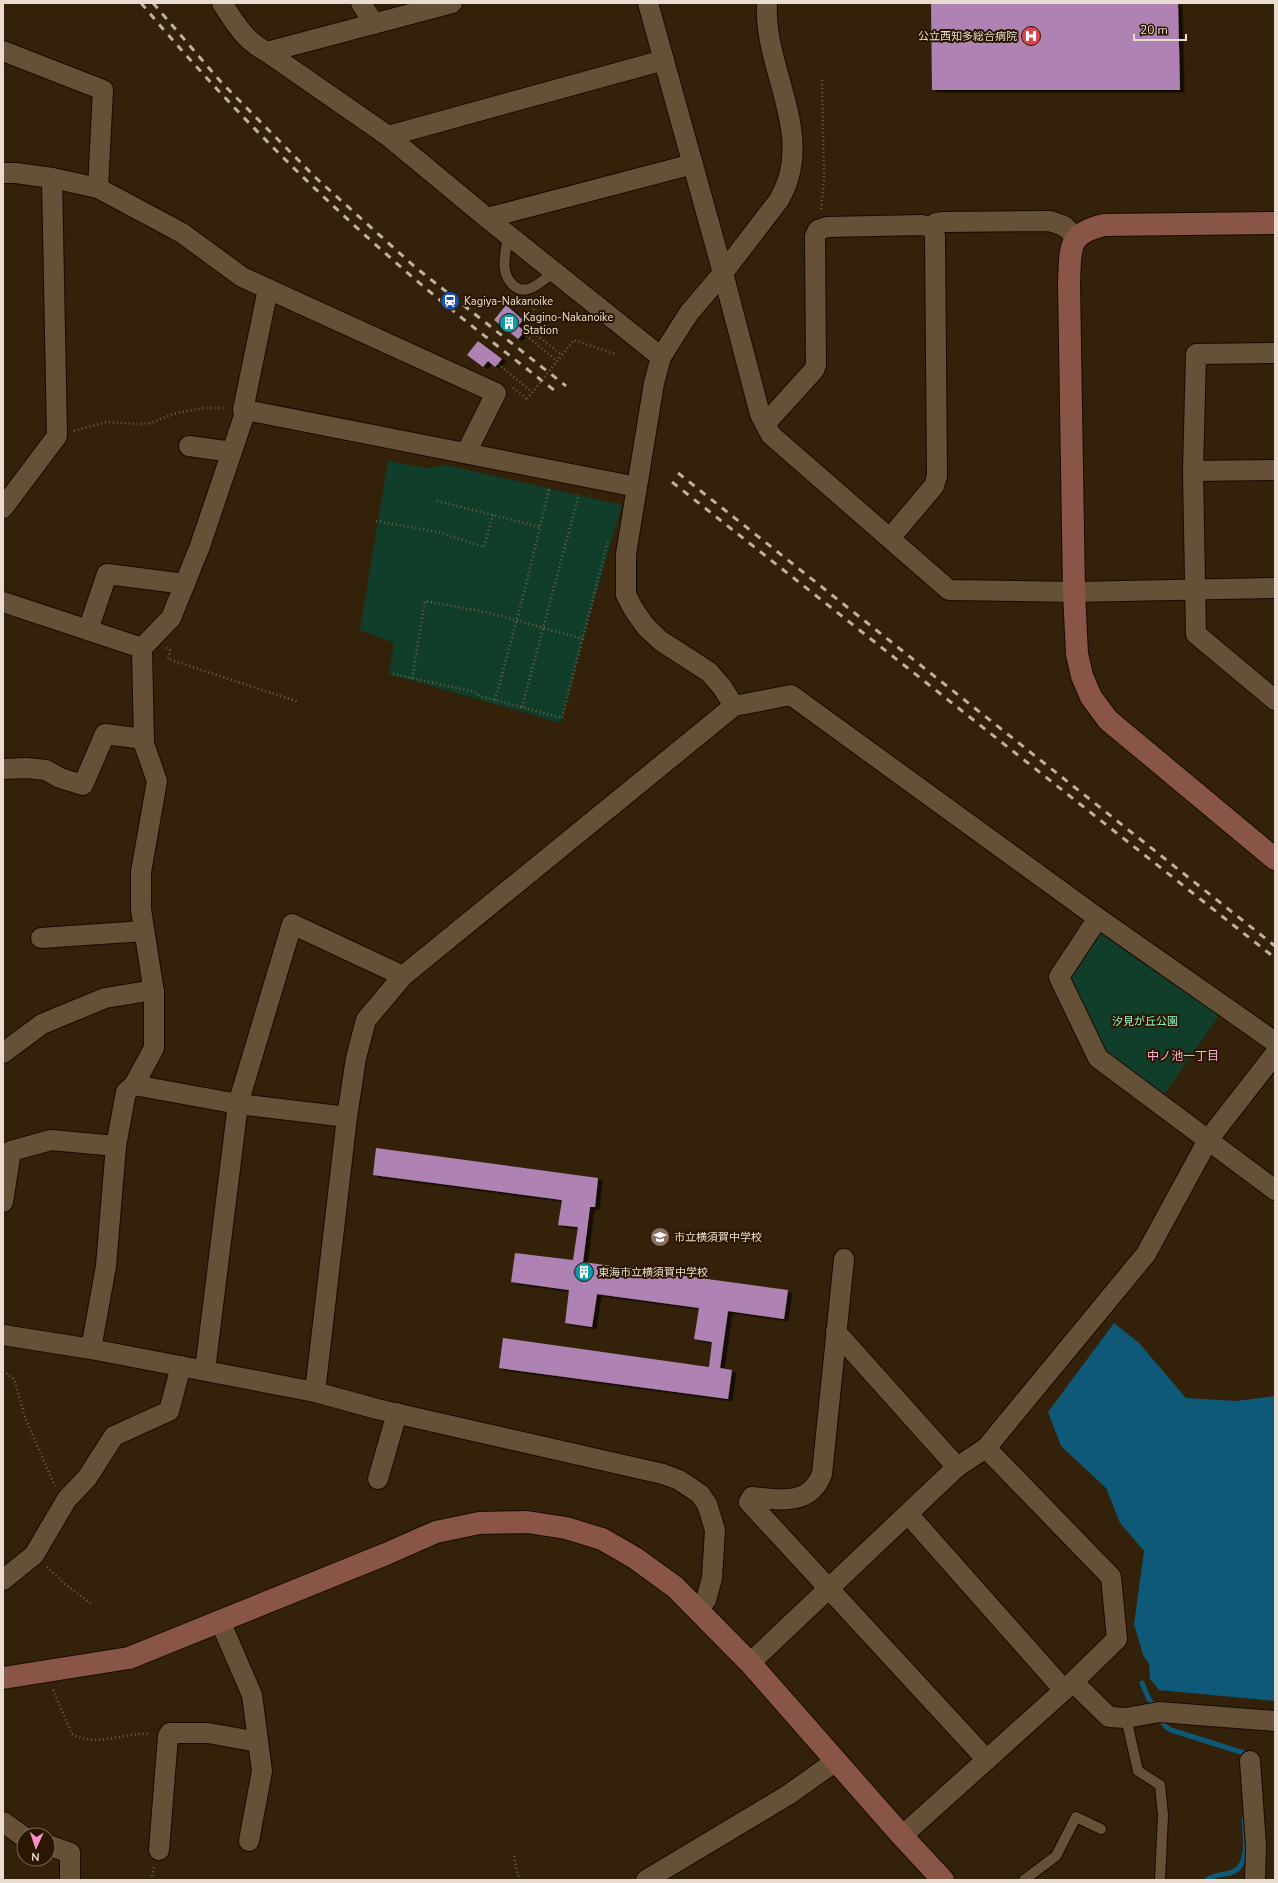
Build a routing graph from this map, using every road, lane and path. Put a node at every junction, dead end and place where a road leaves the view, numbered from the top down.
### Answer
1 (222, 3) edge
2 (361, 3) edge
3 (452, 3) edge
4 (648, 3) edge
5 (767, 3) edge
6 (374, 24) junction
7 (3, 50) edge
8 (266, 52) junction
9 (664, 60) junction
10 (822, 80) dead end
11 (388, 136) junction
12 (693, 164) junction
13 (3, 173) edge
14 (52, 178) junction
15 (98, 188) junction
16 (487, 218) junction
17 (1275, 223) edge
18 (931, 227) junction
19 (818, 230) junction
20 (508, 235) junction
21 (1076, 236) junction
22 (554, 272) junction
23 (723, 273) junction
24 (268, 289) junction
25 (536, 297) dead end
26 (523, 333) dead end
27 (1275, 353) edge
28 (615, 354) dead end
29 (562, 355) junction
30 (661, 357) junction
31 (557, 361) junction
32 (498, 364) dead end
33 (532, 392) junction
34 (527, 399) dead end
35 (243, 410) joint
36 (765, 424) junction
37 (57, 432) junction
38 (189, 446) dead end
39 (232, 452) junction
40 (466, 453) junction
41 (1275, 470) edge
42 (1193, 471) junction
43 (637, 488) junction
44 (556, 491) dead end
45 (571, 493) dead end
46 (579, 494) junction
47 (586, 495) dead end
48 (437, 501) dead end
49 (3, 508) edge
50 (493, 515) junction
51 (376, 521) dead end
52 (540, 527) junction
53 (890, 538) junction
54 (608, 540) dead end
55 (185, 584) junction
56 (1275, 588) edge
57 (1196, 590) junction
58 (1074, 592) junction
59 (3, 602) edge
60 (517, 621) junction
61 (543, 628) junction
62 (88, 630) junction
63 (583, 639) junction
64 (147, 643) junction
65 (393, 674) dead end
66 (412, 678) junction
67 (495, 700) junction
68 (1275, 700) edge
69 (299, 702) dead end
70 (734, 706) junction
71 (522, 707) junction
72 (144, 738) junction
73 (3, 768) edge
74 (1275, 859) edge
75 (1098, 918) junction
76 (144, 931) junction
77 (41, 938) dead end
78 (403, 976) junction
79 (154, 990) junction
80 (1275, 1042) edge
81 (3, 1053) edge
82 (1275, 1054) edge
83 (134, 1085) junction
84 (238, 1104) junction
85 (347, 1117) junction
86 (1208, 1140) junction
87 (116, 1146) junction
88 (1275, 1190) edge
89 (3, 1202) edge
90 (844, 1259) dead end
91 (836, 1332) junction
92 (3, 1335) edge
93 (91, 1349) junction
94 (181, 1366) junction
95 (205, 1370) junction
96 (3, 1371) edge
97 (315, 1392) junction
98 (397, 1413) junction
99 (986, 1448) junction
100 (958, 1467) junction
101 (378, 1479) dead end
102 (67, 1499) junction
103 (908, 1514) junction
104 (34, 1555) junction
105 (3, 1580) edge
106 (829, 1589) junction
107 (93, 1605) dead end
108 (697, 1609) junction
109 (220, 1621) junction
110 (750, 1663) junction
111 (3, 1678) edge
112 (1068, 1686) junction
113 (52, 1687) dead end
114 (1126, 1718) junction
115 (1275, 1721) edge
116 (168, 1736) junction
117 (258, 1742) junction
118 (986, 1760) junction
119 (836, 1761) junction
120 (1250, 1761) dead end
121 (3, 1822) edge
122 (1101, 1829) dead end
123 (16, 1831) edge
124 (902, 1836) junction
125 (249, 1841) dead end
126 (56, 1848) edge
127 (159, 1850) dead end
128 (514, 1856) dead end
129 (70, 1880) edge
130 (519, 1880) edge
131 (646, 1880) edge
132 (943, 1880) edge
133 (1024, 1880) edge
134 (1160, 1880) edge
135 (1255, 1880) edge

1 - 8 street
2 - 6 street
3 - 6 street
4 - 9 street
5 - 23 street
6 - 8 street
7 - 15 street
8 - 11 street
9 - 11 street
9 - 12 street
10 - 19 path
11 - 16 street
12 - 16 street
12 - 23 street
13 - 14 street
14 - 15 street
14 - 37 street
15 - 24 street
16 - 20 street
17 - 21 street
18 - 19 street
18 - 21 street
18 - 53 street
19 - 36 street
20 - 22 street
20 - 22 lane
21 - 58 street
22 - 30 street
23 - 30 street
23 - 36 street
24 - 35 street
24 - 40 street
25 - 29 path
26 - 31 path
27 - 42 street
28 - 29 path
29 - 31 path, bridge
30 - 43 street
31 - 33 path, bridge
32 - 33 path
33 - 34 path, bridge
35 - 37 path
36 - 53 street
37 - 49 street
38 - 39 street
39 - 40 street
39 - 55 street
40 - 43 street
41 - 42 street
42 - 57 street
43 - 70 street
44 - 52 path
45 - 46 path
46 - 47 path
46 - 61 path
48 - 50 path
50 - 51 path
50 - 52 path
52 - 60 path
53 - 58 street
54 - 63 path
55 - 62 street
55 - 64 street
56 - 57 street
57 - 58 street
57 - 68 street
58 - 74 street
59 - 62 street
60 - 61 path
60 - 66 path
60 - 67 path
61 - 63 path
61 - 71 path
62 - 64 street
63 - 71 path
64 - 69 path
64 - 72 street
65 - 66 path
66 - 67 path
67 - 71 path
70 - 75 street
70 - 78 street
72 - 73 street
72 - 76 street
75 - 80 street
75 - 86 street
76 - 77 street
76 - 79 street
78 - 84 street
78 - 85 street
79 - 81 street
79 - 83 street
82 - 86 street
83 - 84 street
83 - 87 street
84 - 85 street
84 - 95 street
85 - 97 street
86 - 88 street
86 - 99 street
87 - 89 street
87 - 93 street
90 - 91 street
91 - 100 street
91 - 106 street
92 - 93 street
93 - 94 street
94 - 95 street
94 - 102 street
95 - 97 street
96 - 102 path
97 - 98 street
98 - 101 street
98 - 108 street
99 - 100 street
99 - 112 street
100 - 103 street
102 - 104 street
103 - 106 street
103 - 112 street
104 - 105 street
104 - 107 path
106 - 110 street
106 - 118 street
108 - 109 street
108 - 110 street
109 - 111 street
109 - 117 street
110 - 119 street
112 - 114 street
112 - 118 street
113 - 116 path
114 - 115 street
114 - 134 lane
116 - 117 street
116 - 127 street
117 - 125 street
118 - 124 street
119 - 124 street
119 - 131 street
120 - 135 street
121 - 123 street
122 - 133 lane
124 - 132 street
126 - 129 street
128 - 130 path

